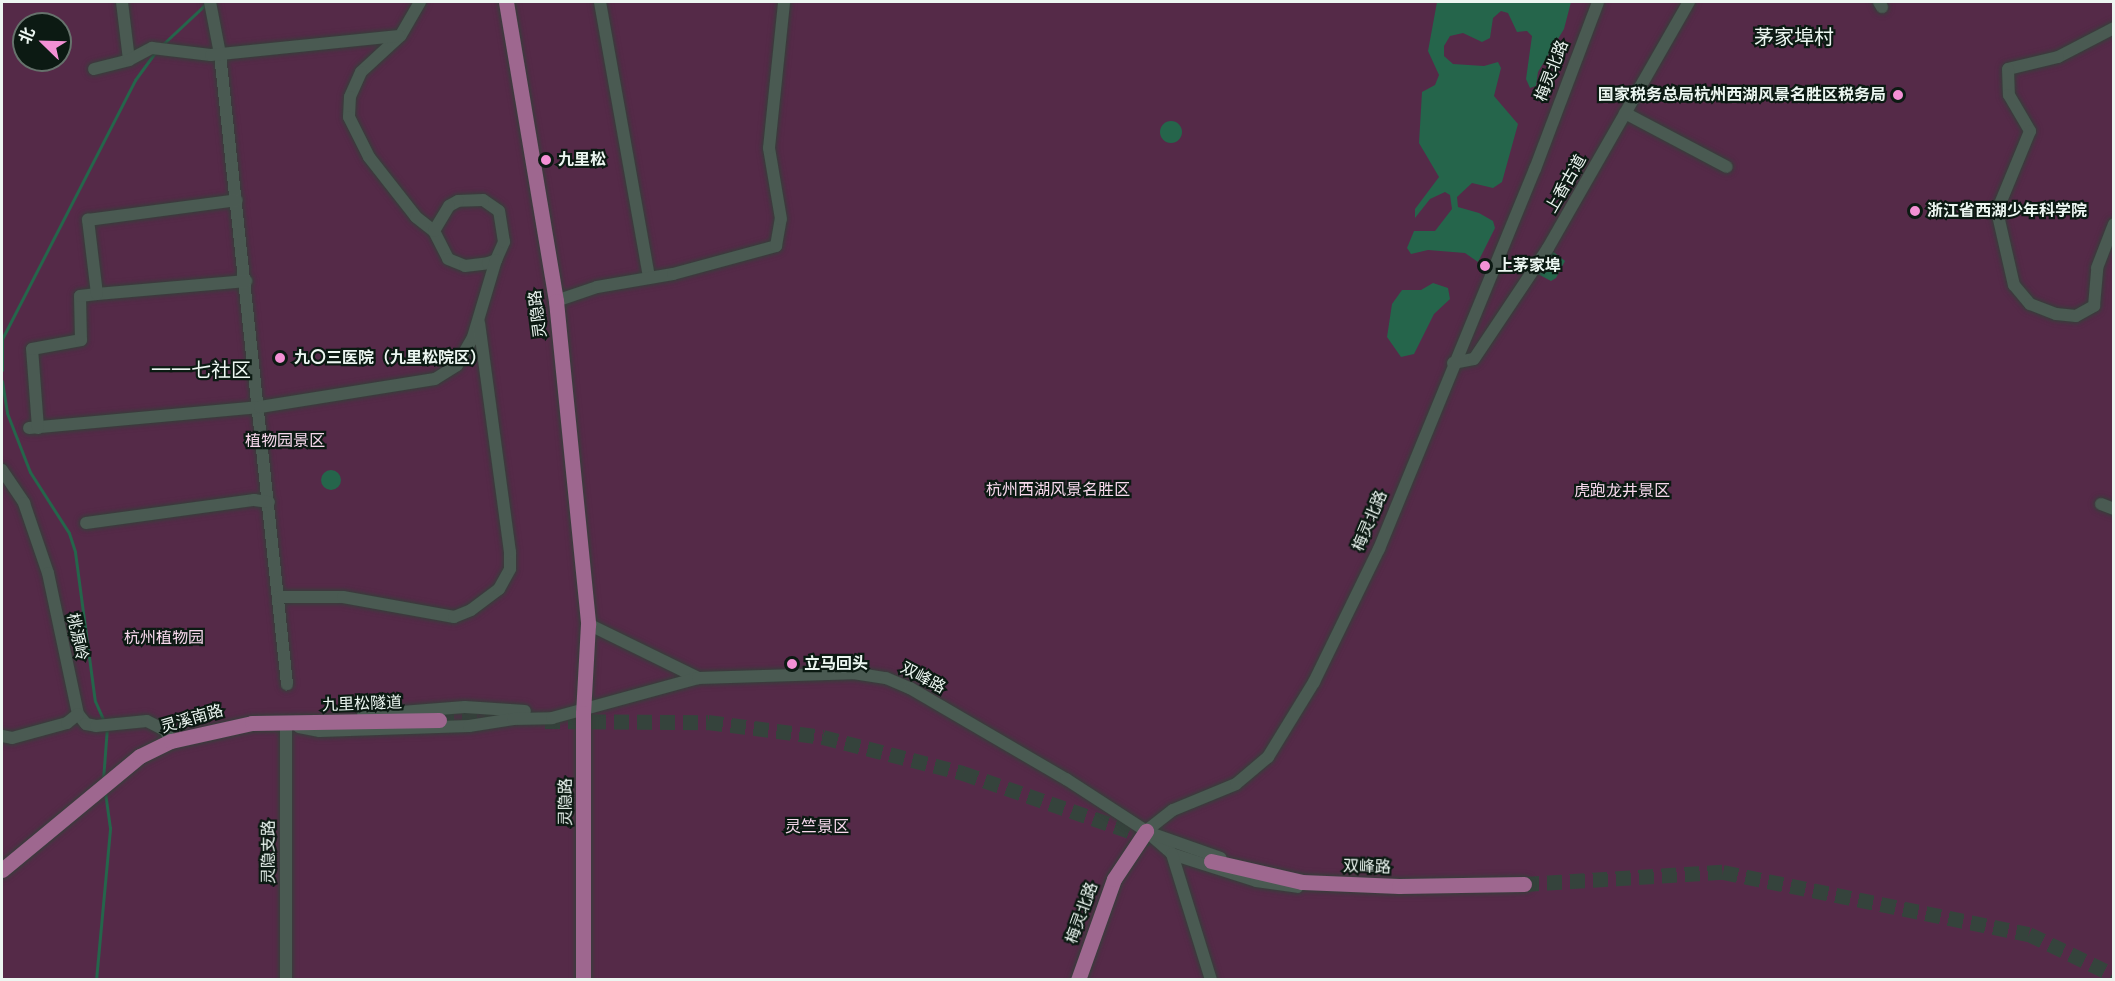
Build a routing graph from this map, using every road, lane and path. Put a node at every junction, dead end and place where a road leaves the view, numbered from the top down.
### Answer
1 (122, 2) edge
2 (420, 2) edge
3 (506, 2) edge
4 (600, 2) edge
5 (784, 2) edge
6 (1598, 2) edge
7 (1689, 2) edge
8 (211, 3) edge
9 (2114, 28) edge
10 (400, 36) junction
11 (220, 54) junction
12 (129, 60) junction
13 (94, 69) dead end
14 (1625, 113) junction
15 (1727, 167) dead end
16 (237, 200) junction
17 (2114, 224) edge
18 (434, 231) junction
19 (496, 260) junction
20 (649, 278) junction
21 (246, 281) junction
22 (97, 294) junction
23 (556, 301) junction
24 (479, 322) junction
25 (1453, 363) junction
26 (260, 407) junction
27 (2, 470) edge
28 (269, 502) junction
29 (2101, 504) dead end
30 (2114, 509) edge
31 (86, 523) dead end
32 (278, 597) junction
33 (588, 624) junction
34 (698, 678) junction
35 (287, 684) dead end
36 (583, 713) junction
37 (78, 714) junction
38 (439, 720) tunnel mouth
39 (286, 724) junction
40 (2, 736) edge
41 (171, 741) junction
42 (1146, 831) junction
43 (1172, 854) junction
44 (1211, 861) dead end
45 (2, 870) edge
46 (1348, 884) junction
47 (1524, 884) tunnel mouth
48 (286, 980) edge
49 (583, 980) edge
50 (1078, 980) edge
51 (1211, 980) edge

1 - 12 street
2 - 10 street
3 - 23 main road, 灵隐路
4 - 20 street
5 - 20 street
6 - 25 street, 梅灵北路
7 - 14 street, 上香古道
8 - 11 street
9 - 17 street
10 - 11 street
10 - 18 street
11 - 12 street
11 - 16 street
12 - 13 street
14 - 15 street
14 - 25 street, 上香古道
16 - 21 street
16 - 22 street
18 - 19 street
18 - 19 street
19 - 24 street
20 - 23 street
21 - 22 street
21 - 26 street
22 - 26 street
23 - 33 main road, 灵隐路
24 - 26 street
24 - 32 street
25 - 42 street, 梅灵北路
26 - 28 street
27 - 37 street, 桃源岭
28 - 31 street
28 - 32 street
29 - 30 street
32 - 35 street
33 - 34 street
33 - 36 main road, 灵隐路
34 - 36 street, 双峰路
34 - 42 street, 双峰路
36 - 39 street
36 - 39 street
36 - 49 main road, 灵隐路
37 - 40 street
37 - 41 street
38 - 39 main road, 九里松隧道
39 - 41 main road, 灵溪南路
39 - 48 street, 灵隐支路
41 - 45 main road, 灵溪南路
42 - 43 street
42 - 46 street
42 - 50 main road, 梅灵北路
43 - 46 street
43 - 51 street
44 - 46 main road, 双峰路
46 - 47 main road, 双峰路

